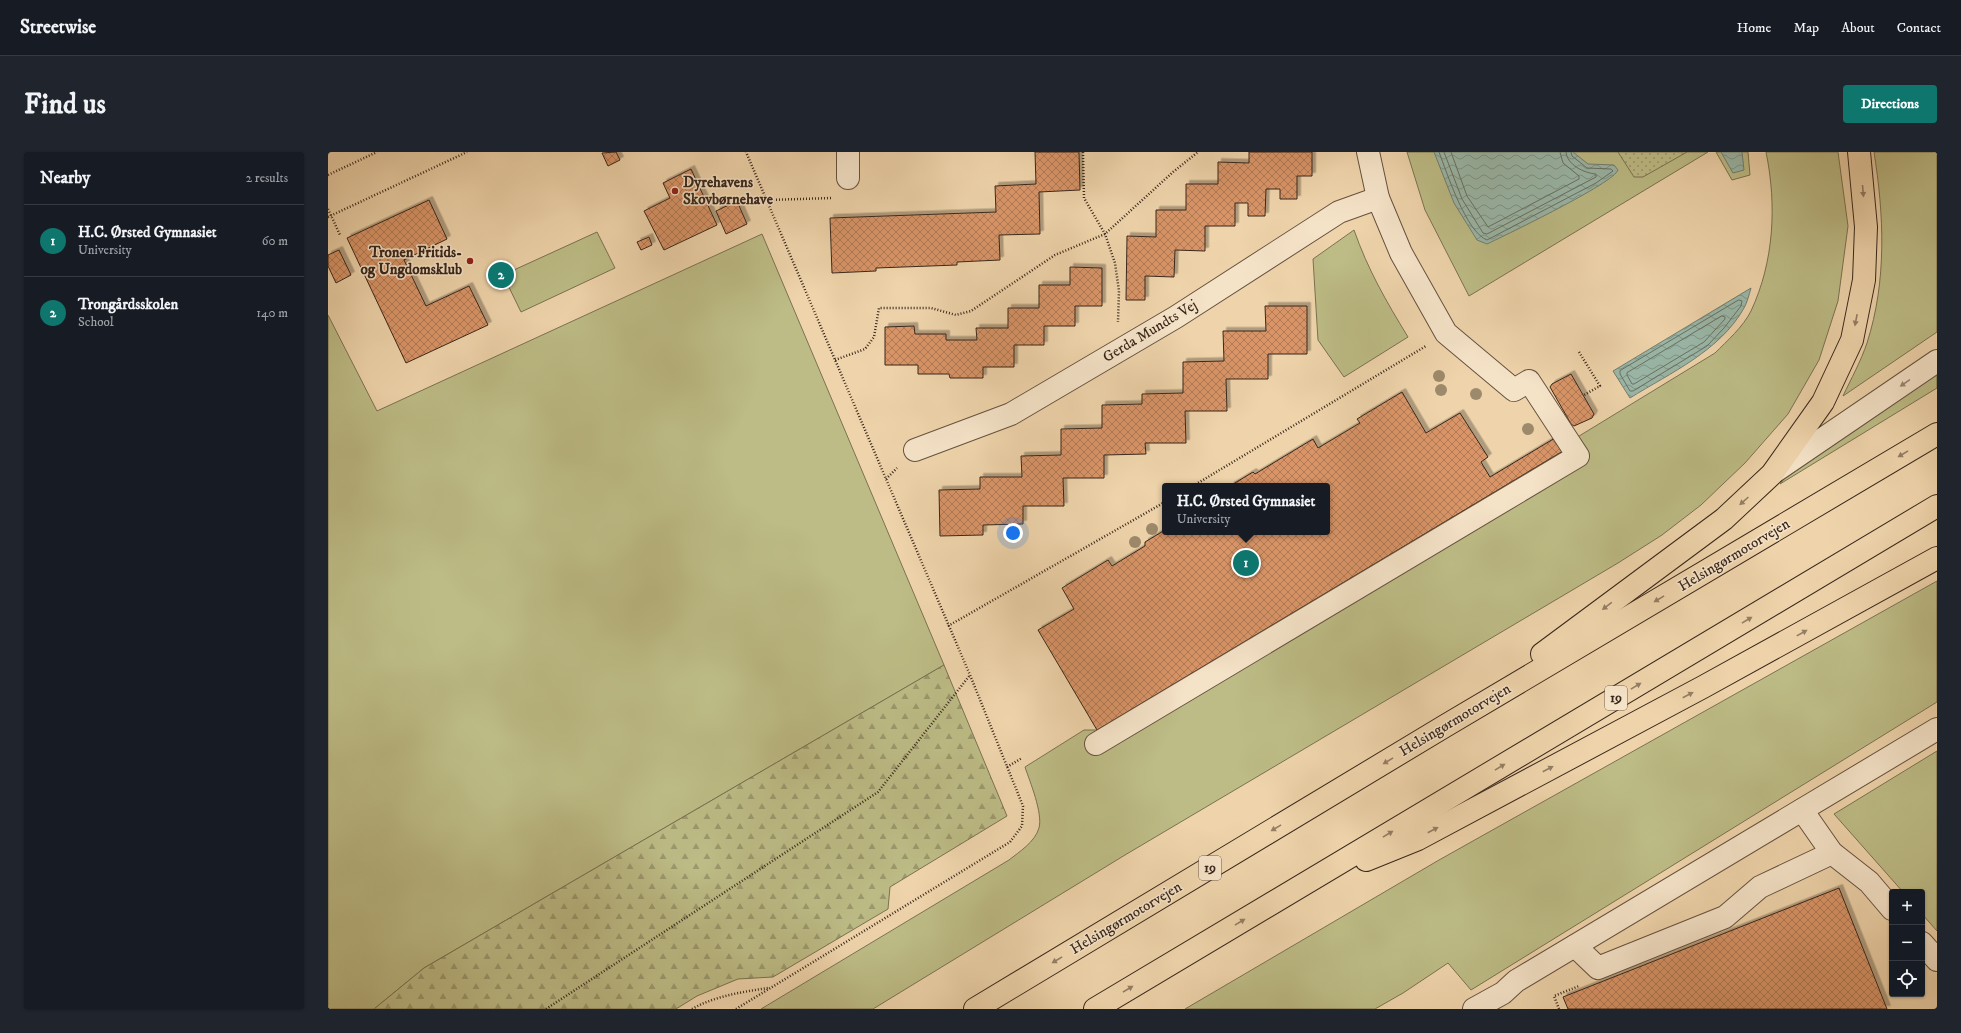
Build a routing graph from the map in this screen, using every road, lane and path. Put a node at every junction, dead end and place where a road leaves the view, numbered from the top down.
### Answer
1 (377, 152) edge
2 (467, 152) edge
3 (746, 152) edge
4 (848, 152) edge
5 (1083, 152) edge
6 (1198, 152) edge
7 (1368, 152) edge
8 (1860, 152) edge
9 (328, 175) edge
10 (848, 178) joint
11 (1378, 198) junction
12 (767, 200) junction
13 (328, 209) edge
14 (329, 216) edge
15 (1105, 234) junction
16 (340, 235) dead end
17 (1446, 334) junction
18 (1118, 352) junction
19 (1579, 352) dead end
20 (835, 360) junction
21 (1937, 361) edge
22 (1584, 395) dead end
23 (1937, 434) edge
24 (915, 450) dead end
25 (1772, 474) junction
26 (1198, 483) edge
27 (1162, 504) edge
28 (1937, 506) edge
29 (1937, 558) edge
30 (948, 626) junction
31 (970, 675) junction
32 (1445, 726) junction
33 (1937, 729) edge
34 (1096, 744) dead end
35 (1022, 758) dead end
36 (1007, 767) junction
37 (1802, 810) junction
38 (1832, 853) junction
39 (1294, 890) junction
40 (1889, 905) edge
41 (1575, 946) junction
42 (1925, 946) edge
43 (1937, 960) edge
44 (1598, 968) junction
45 (771, 988) junction
46 (1502, 1001) edge
47 (546, 1009) edge
48 (692, 1009) edge
49 (736, 1009) edge
50 (975, 1009) edge
51 (1095, 1009) edge
52 (1474, 1009) edge
53 (1559, 1009) edge

1 - 9 path
2 - 14 path
3 - 12 path
4 - 10 street
5 - 15 path
6 - 15 path
7 - 11 street
8 -> 25 highway
10 - 12 path
11 - 17 street
11 - 18 street, Gerda Mundts Vej
12 - 20 path
13 - 14 path
14 - 16 path
15 - 18 path
15 - 20 path
17 - 26 path
17 - 34 street
18 - 24 street, Gerda Mundts Vej
19 - 22 path
20 - 30 path
21 -> 25 street
23 -> 32 highway, Helsingørmotorvejen / 19
25 -> 32 highway
27 - 30 path
39 -> 28 highway, 19
39 -> 29 highway
30 - 31 path
31 - 36 path
31 - 47 path
32 -> 50 highway, Helsingørmotorvejen / 19
33 - 37 street
35 - 36 path
36 - 45 path
37 - 38 street
37 - 41 street
38 - 40 street
38 - 44 street
51 -> 39 highway, 19
41 - 44 street
41 - 46 street
42 - 43 street
44 - 53 path
45 - 48 path
45 - 49 path
46 - 52 street

